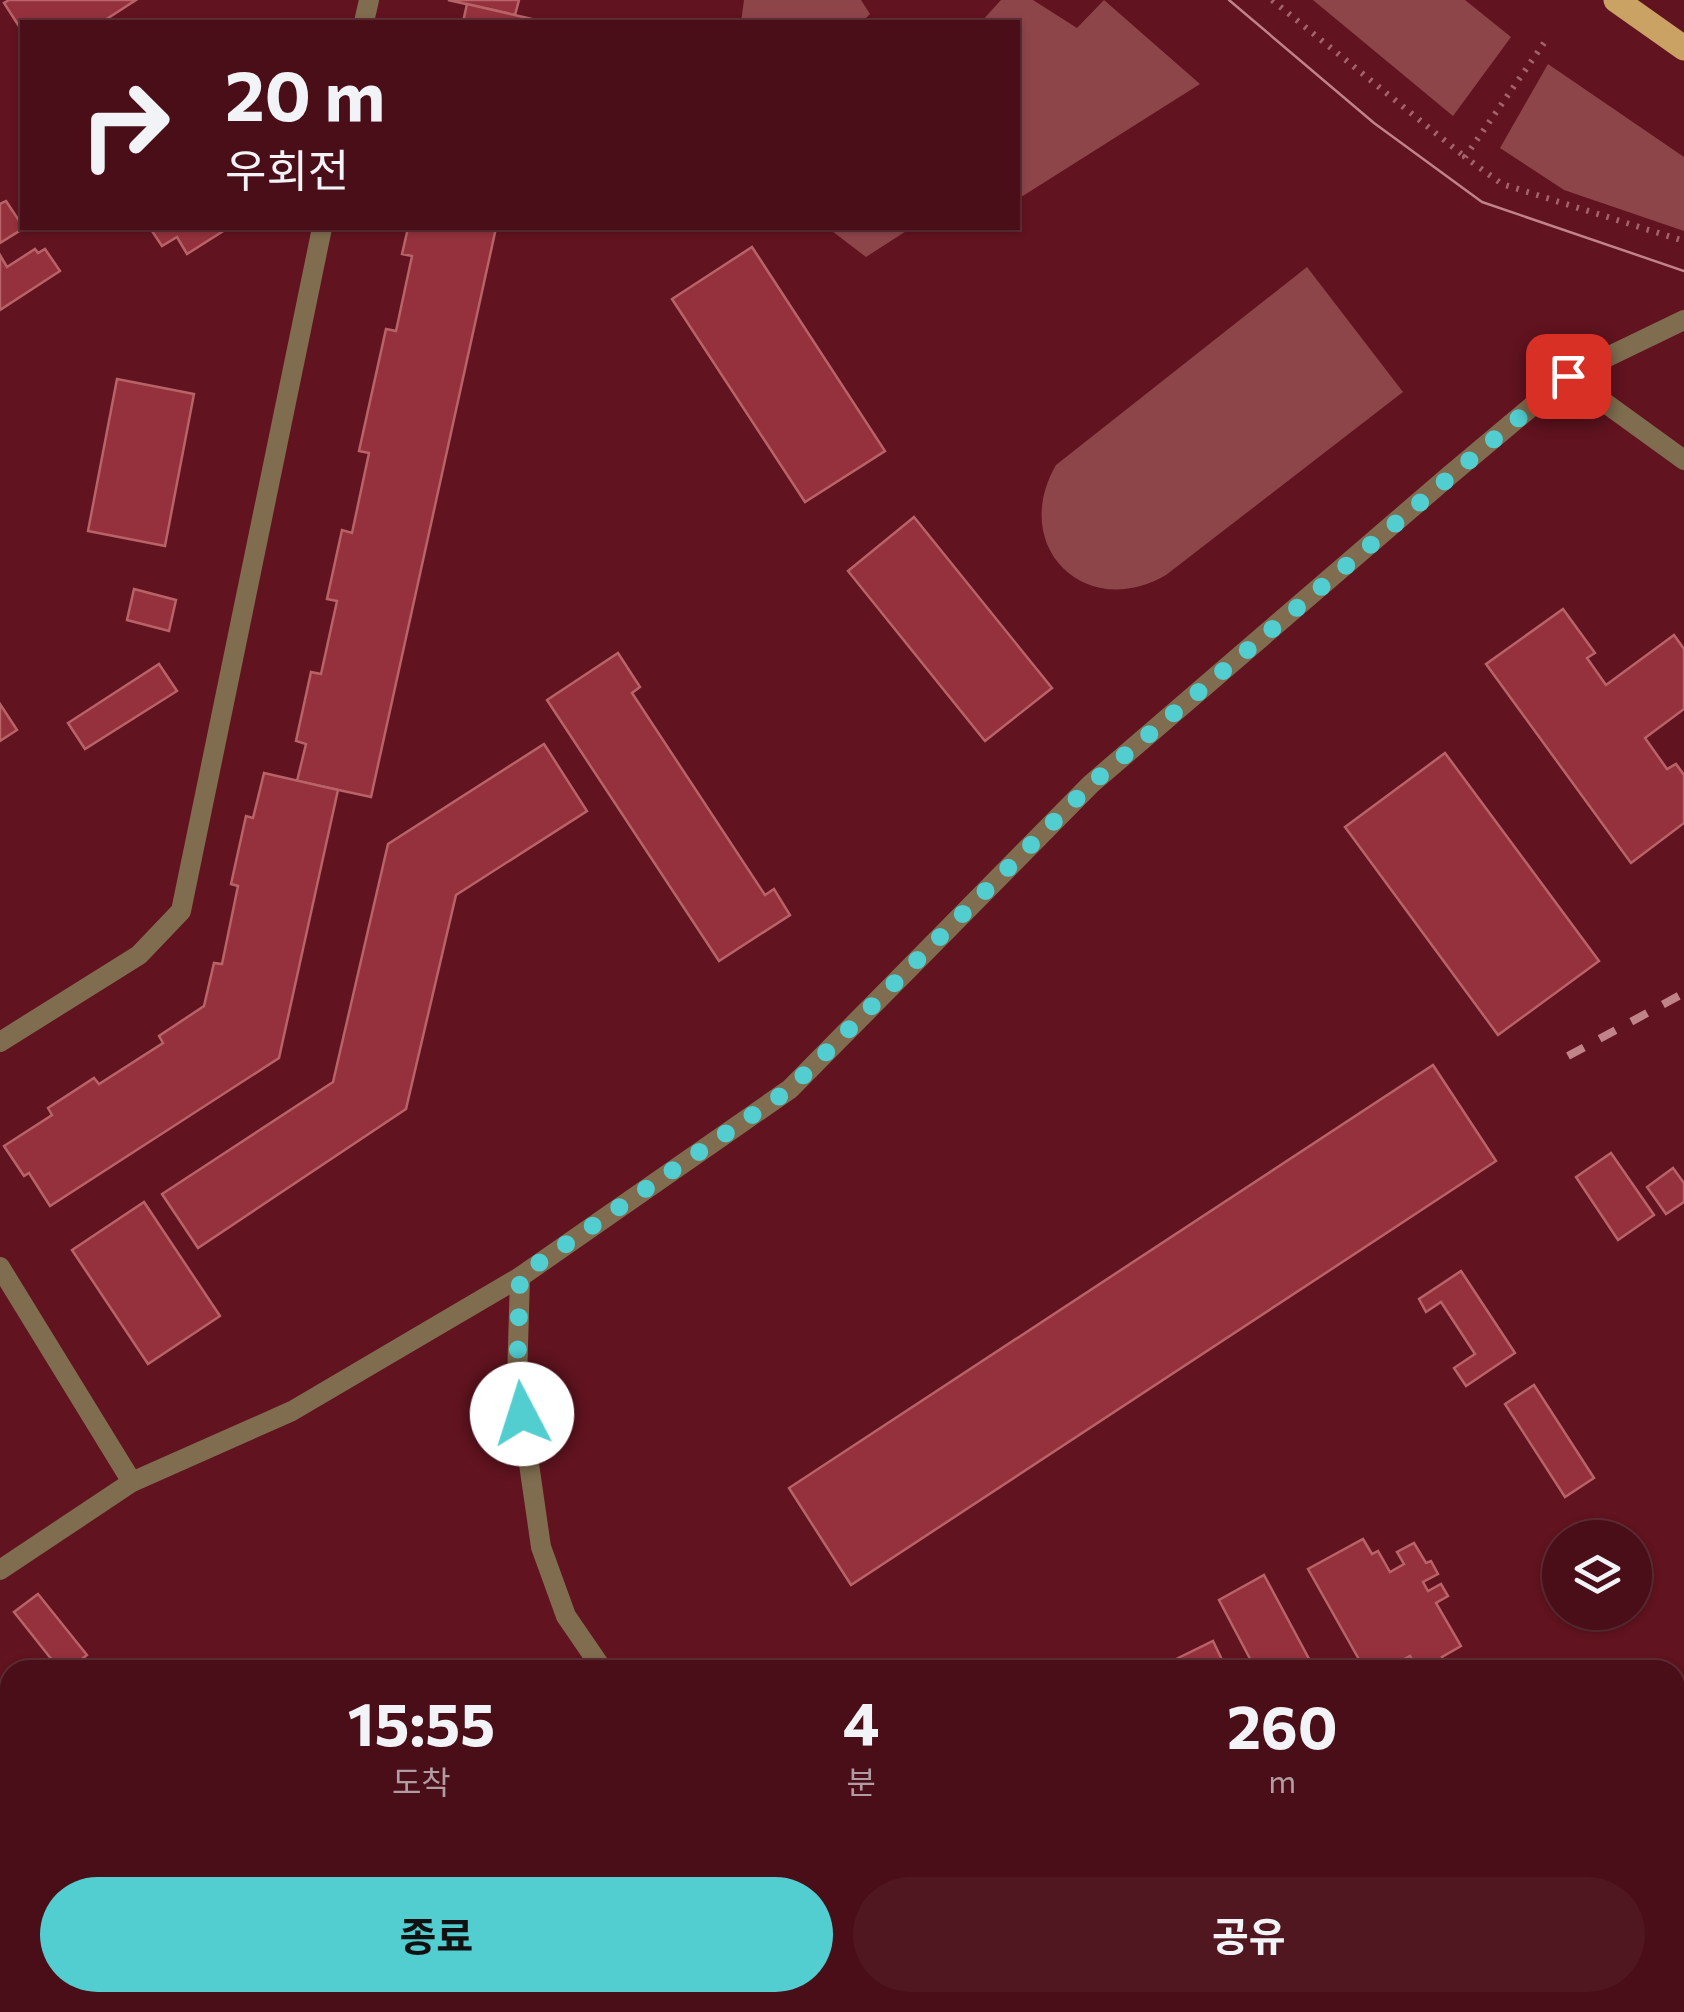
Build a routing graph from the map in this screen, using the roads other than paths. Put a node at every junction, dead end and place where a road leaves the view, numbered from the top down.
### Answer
1 (1616, 0) edge
2 (1684, 48) edge
3 (322, 230) edge
4 (1684, 320) edge
5 (1568, 376) junction
6 (1684, 460) edge
7 (0, 1042) edge
8 (0, 1266) edge
9 (520, 1276) junction
10 (132, 1482) junction
11 (0, 1570) edge
12 (596, 1660) edge

1 - 2 main road
3 - 7 street
4 - 5 street
5 - 6 street
5 - 9 street
8 - 10 street
9 - 10 street
9 - 12 street
10 - 11 street

